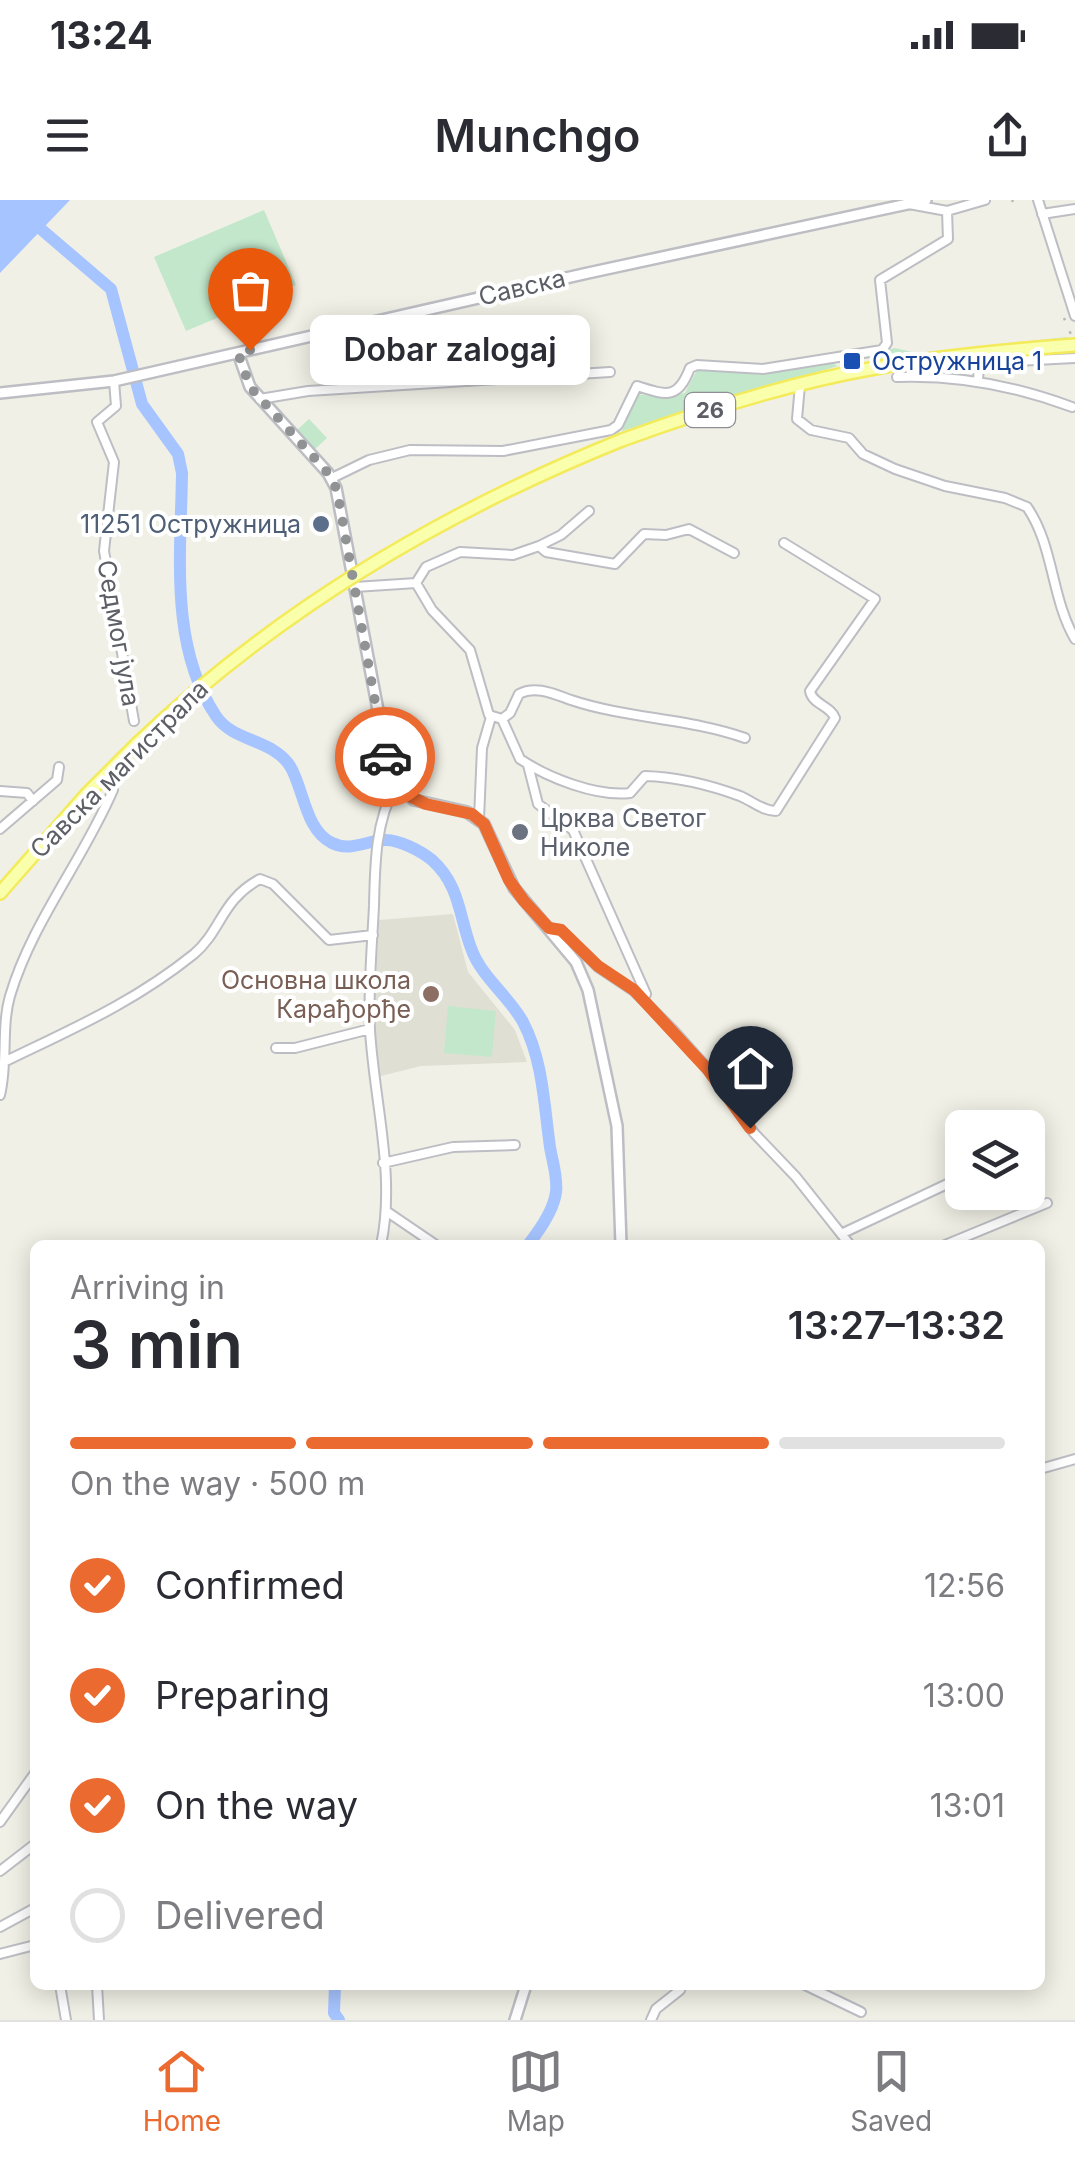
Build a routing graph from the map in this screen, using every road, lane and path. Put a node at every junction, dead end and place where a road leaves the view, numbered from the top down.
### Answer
1 (926, 200) edge
2 (985, 200) edge
3 (1038, 200) edge
4 (909, 204) junction
5 (1075, 209) edge
6 (947, 211) junction
7 (1042, 214) junction
8 (1075, 316) edge
9 (1075, 345) edge
10 (238, 353) junction
11 (1075, 358) edge
12 (910, 362) junction
13 (979, 363) junction
14 (610, 372) dead end
15 (897, 377) dead end
16 (114, 381) junction
17 (978, 382) junction
18 (800, 385) junction
19 (0, 392) edge
20 (260, 399) junction
21 (1072, 407) dead end
22 (332, 478) junction
23 (589, 512) dead end
24 (784, 543) dead end
25 (539, 546) junction
26 (734, 553) dead end
27 (416, 583) junction
28 (355, 587) junction
29 (1075, 639) edge
30 (491, 717) junction
31 (502, 719) junction
32 (134, 720) dead end
33 (744, 738) dead end
34 (528, 765) junction
35 (59, 767) dead end
36 (395, 786) junction
37 (114, 790) dead end
38 (0, 791) edge
39 (34, 801) junction
40 (478, 819) junction
41 (0, 829) edge
42 (0, 893) edge
43 (549, 928) junction
44 (372, 935) junction
45 (643, 1000) junction
46 (370, 1029) junction
47 (276, 1048) dead end
48 (4, 1062) junction
49 (0, 1096) edge
50 (515, 1145) dead end
51 (383, 1163) junction
52 (945, 1185) edge
53 (1047, 1203) dead end
54 (386, 1212) junction
55 (841, 1234) junction
56 (382, 1240) edge
57 (428, 1240) edge
58 (621, 1240) edge
59 (846, 1240) edge
60 (957, 1240) edge
61 (1075, 1458) edge
62 (1045, 1467) edge
63 (30, 1780) edge
64 (0, 1822) edge
65 (30, 1848) edge
66 (0, 1871) edge
67 (30, 1911) edge
68 (0, 1927) edge
69 (30, 1946) edge
70 (0, 1954) edge
71 (61, 1990) edge
72 (97, 1990) edge
73 (524, 1990) edge
74 (680, 1990) dead end
75 (815, 1990) edge
76 (861, 2012) dead end
77 (66, 2020) edge
78 (99, 2020) edge
79 (515, 2020) edge
80 (651, 2020) edge

1 - 4 street, Савска
2 - 6 street
3 - 7 street
4 - 6 street
4 - 10 street, Савска
5 - 7 street
6 - 22 street
7 - 8 street
9 - 12 main road, Савска магистрала / 26
10 - 16 street, Савска
10 - 20 street
11 - 13 street
12 - 13 main road
12 - 18 main road, Савска магистрала / 26
13 - 17 street
14 - 20 street
15 - 17 street
16 - 19 street, Савска
16 - 32 street, Седмог јула
17 - 21 street
18 - 29 street
18 - 42 main road, Савска магистрала / 26, bridge
20 - 22 street
22 - 28 street
23 - 25 street
24 - 34 street
25 - 26 street
25 - 27 street
27 - 28 street
27 - 30 street
28 - 36 street
30 - 31 street
30 - 40 street
31 - 33 street
31 - 34 street
34 - 45 street
35 - 39 street
36 - 40 street
36 - 44 street
37 - 48 street
38 - 39 street
39 - 41 street
40 - 43 street
43 - 45 street
43 - 58 street
44 - 46 street
44 - 48 street
45 - 55 street
46 - 47 street
46 - 51 street
48 - 49 street
50 - 51 street
51 - 54 street
52 - 55 street
53 - 60 street
54 - 56 street
54 - 57 street
55 - 59 street
61 - 62 street
63 - 64 street
65 - 66 street
67 - 68 street
69 - 70 street
71 - 77 street
72 - 78 street
73 - 79 street
74 - 80 street
75 - 76 street

